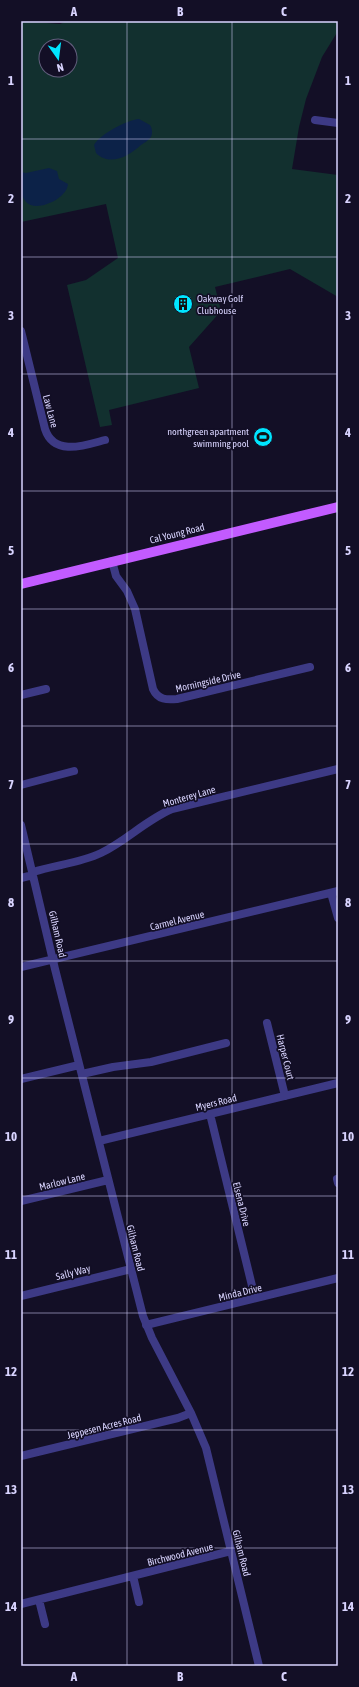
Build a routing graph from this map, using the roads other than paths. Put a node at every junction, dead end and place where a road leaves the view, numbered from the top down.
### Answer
1 (315, 120) dead end
2 (338, 123) edge
3 (21, 331) edge
4 (106, 440) dead end
5 (338, 507) edge
6 (112, 561) junction
7 (21, 584) edge
8 (310, 667) dead end
9 (46, 689) dead end
10 (21, 695) edge
11 (338, 769) edge
12 (74, 771) dead end
13 (21, 785) edge
14 (21, 825) edge
15 (33, 874) junction
16 (21, 878) edge
17 (335, 892) edge
18 (338, 918) edge
19 (54, 960) junction
20 (21, 967) edge
21 (267, 1022) dead end
22 (226, 1043) dead end
23 (80, 1065) junction
24 (82, 1074) junction
25 (21, 1079) edge
26 (338, 1083) edge
27 (285, 1096) junction
28 (210, 1114) junction
29 (99, 1141) junction
30 (108, 1180) junction
31 (21, 1201) edge
32 (131, 1269) junction
33 (338, 1278) edge
34 (21, 1296) edge
35 (256, 1298) junction
36 (146, 1325) junction
37 (191, 1413) junction
38 (21, 1456) edge
39 (231, 1552) junction
40 (133, 1576) junction
41 (39, 1600) junction
42 (139, 1602) dead end
43 (21, 1604) edge
44 (45, 1624) dead end
45 (259, 1666) edge

1 - 2 street
3 - 4 street, Law Lane
5 - 6 main road, Cal Young Road
6 - 7 main road, Cal Young Road
6 - 8 street, Morningside Drive
9 - 10 street
11 - 15 street, Monterey Lane
12 - 13 street
14 - 15 street, Gilham Road
15 - 16 street, Monterey Lane
15 - 19 street, Gilham Road
17 - 18 street
17 - 19 street, Carmel Avenue
19 - 20 street, Carmel Avenue
19 - 23 street, Gilham Road
21 - 27 street, Harper Court
22 - 24 street
23 - 24 street, Gilham Road
23 - 25 street
24 - 29 street, Gilham Road
26 - 27 street, Myers Road
27 - 28 street, Myers Road
28 - 29 street, Myers Road
28 - 35 street, Elsena Drive
29 - 30 street, Gilham Road
30 - 31 street, Marlow Lane
30 - 32 street, Gilham Road
32 - 34 street, Sally Way
32 - 36 street, Gilham Road
33 - 35 street, Minda Drive
35 - 36 street, Minda Drive
36 - 37 street, Gilham Road
37 - 38 street, Jeppesen Acres Road
37 - 39 street, Gilham Road
39 - 40 street, Birchwood Avenue
39 - 45 street, Gilham Road
40 - 41 street, Birchwood Avenue
40 - 42 street
41 - 43 street, Birchwood Avenue
41 - 44 street

